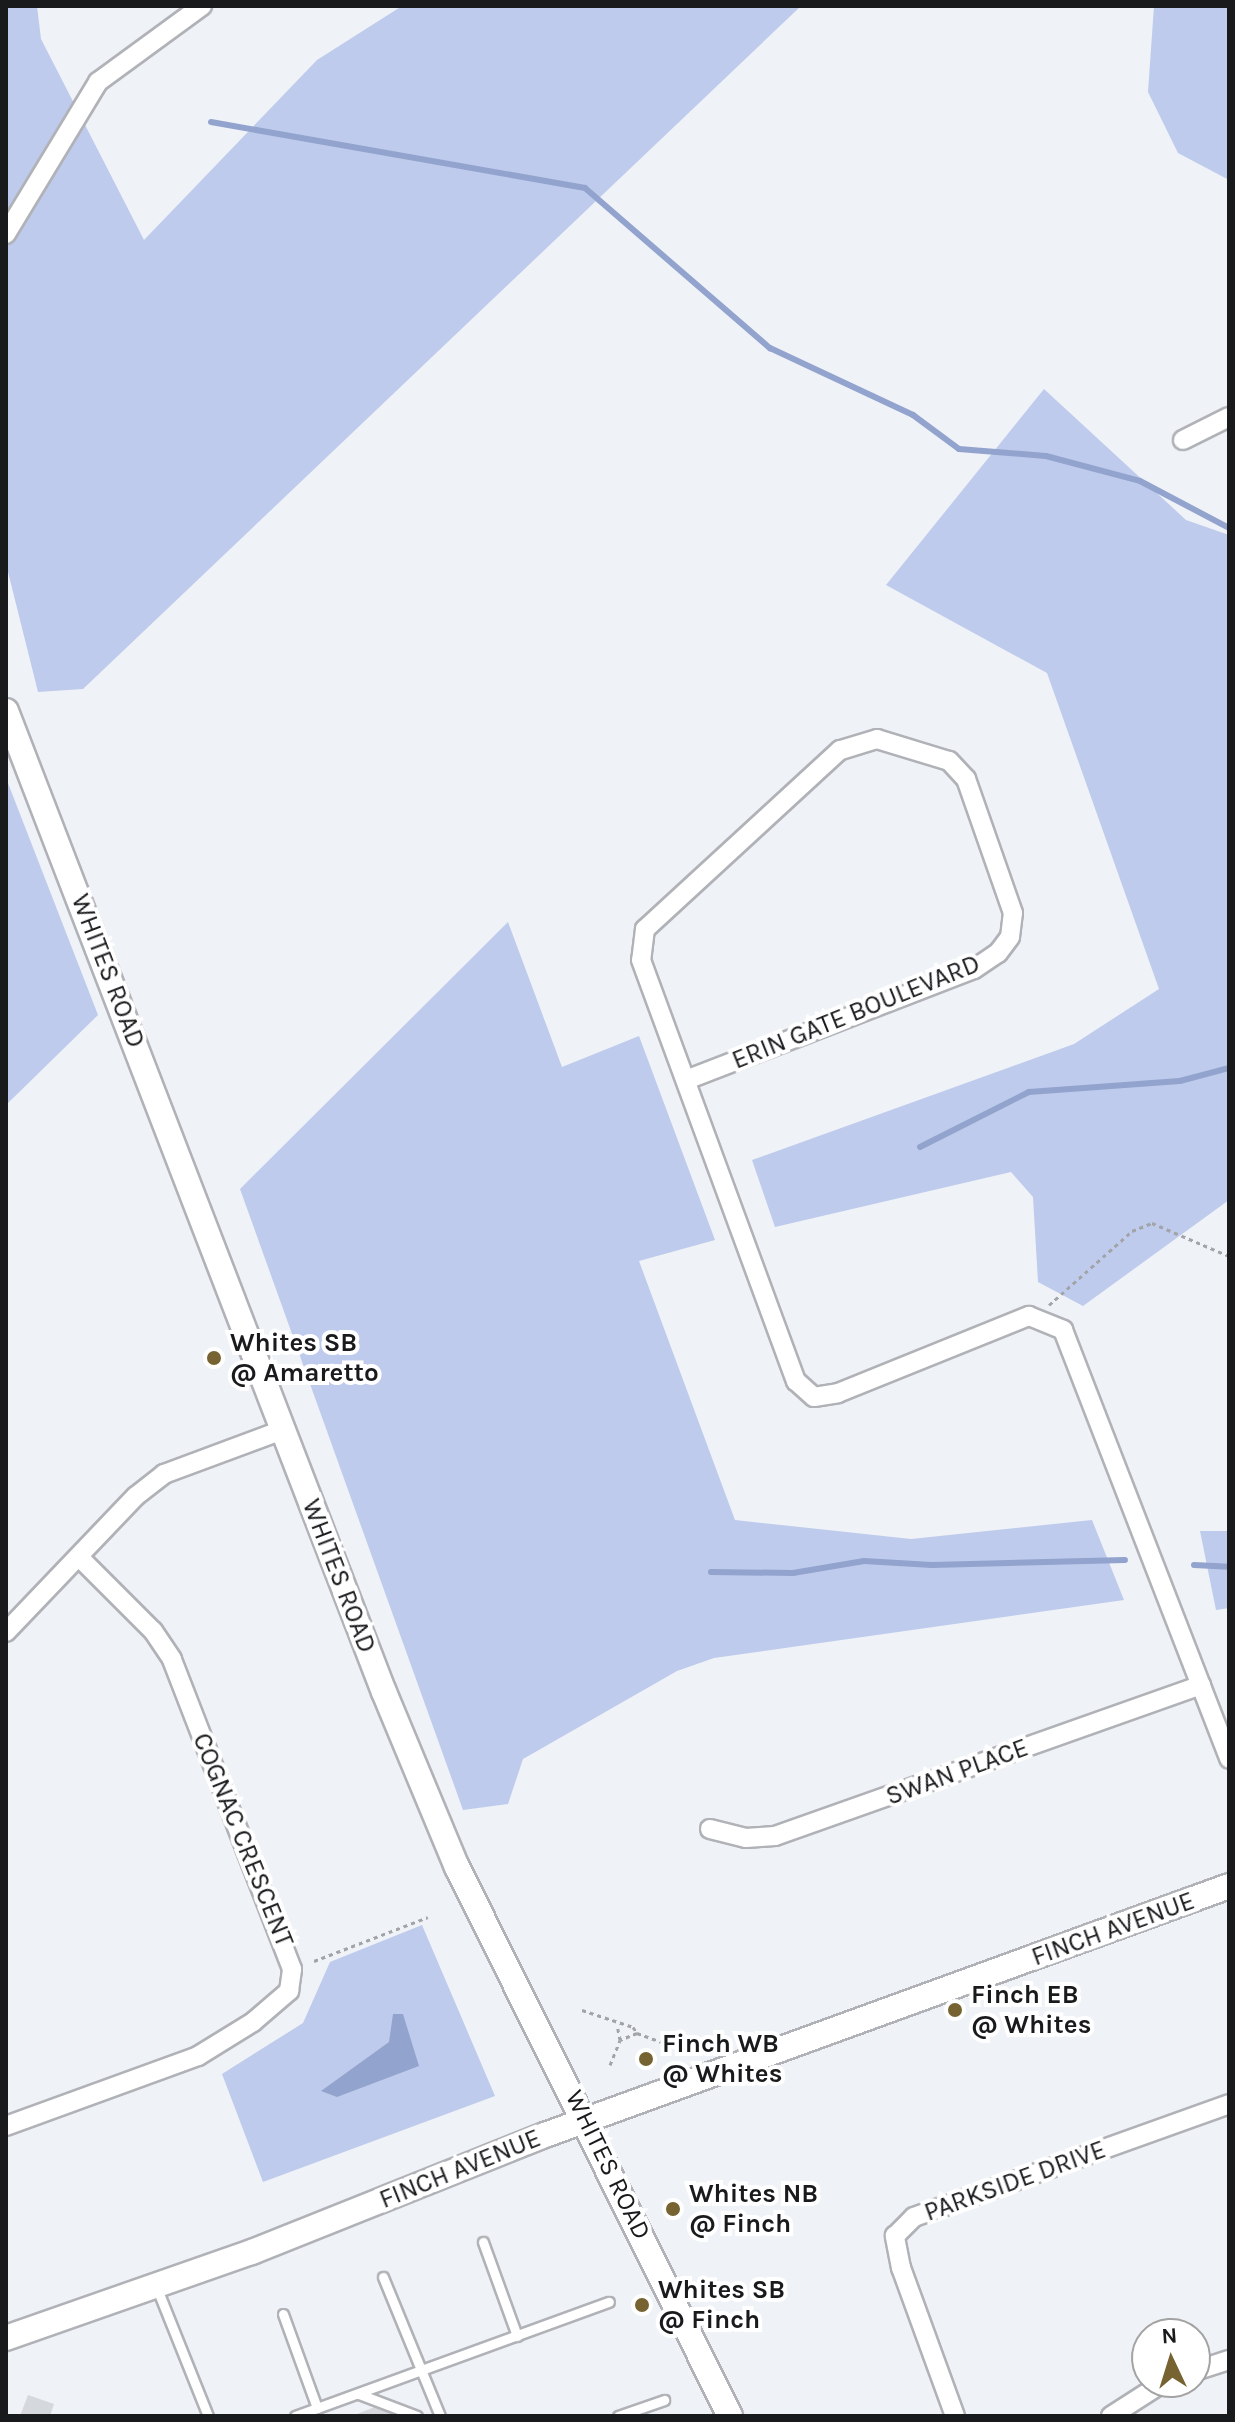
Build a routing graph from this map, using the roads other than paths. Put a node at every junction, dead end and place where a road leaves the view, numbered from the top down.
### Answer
1 (202, 6) edge
2 (6, 234) edge
3 (1229, 417) edge
4 (1183, 440) dead end
5 (6, 711) edge
6 (686, 1080) junction
7 (282, 1430) junction
8 (79, 1557) junction
9 (6, 1632) edge
10 (1201, 1685) junction
11 (1229, 1759) edge
12 (710, 1829) dead end
13 (1229, 1886) edge
14 (1229, 2104) edge
15 (585, 2120) junction
16 (6, 2126) edge
17 (483, 2242) dead end
18 (383, 2277) dead end
19 (156, 2286) junction
20 (609, 2302) dead end
21 (283, 2314) dead end
22 (517, 2336) junction
23 (6, 2338) edge
24 (419, 2372) junction
25 (359, 2394) junction
26 (1139, 2398) edge
27 (664, 2400) dead end
28 (317, 2408) junction
29 (208, 2416) edge
30 (295, 2416) edge
31 (417, 2416) edge
32 (440, 2416) edge
33 (618, 2416) edge
34 (730, 2416) edge
35 (955, 2416) edge
36 (1111, 2416) edge

1 - 2 street
3 - 4 street
5 - 7 main road, WHITES ROAD
6 - 6 street, ERIN GATE BOULEVARD
6 - 10 street, ERIN GATE BOULEVARD
7 - 8 street
7 - 15 main road, WHITES ROAD
8 - 9 street
8 - 16 street, COGNAC CRESCENT
10 - 11 street
10 - 12 street, SWAN PLACE
13 - 15 main road, FINCH AVENUE
14 - 35 street, PARKSIDE DRIVE
15 - 19 main road, FINCH AVENUE
15 - 34 main road, WHITES ROAD
17 - 22 lane
18 - 24 lane
19 - 23 main road, FINCH AVENUE
19 - 29 lane
20 - 22 lane
21 - 28 lane
22 - 24 lane
24 - 25 lane
24 - 32 lane
25 - 28 lane
25 - 31 lane
26 - 36 street
27 - 33 lane
28 - 30 lane

